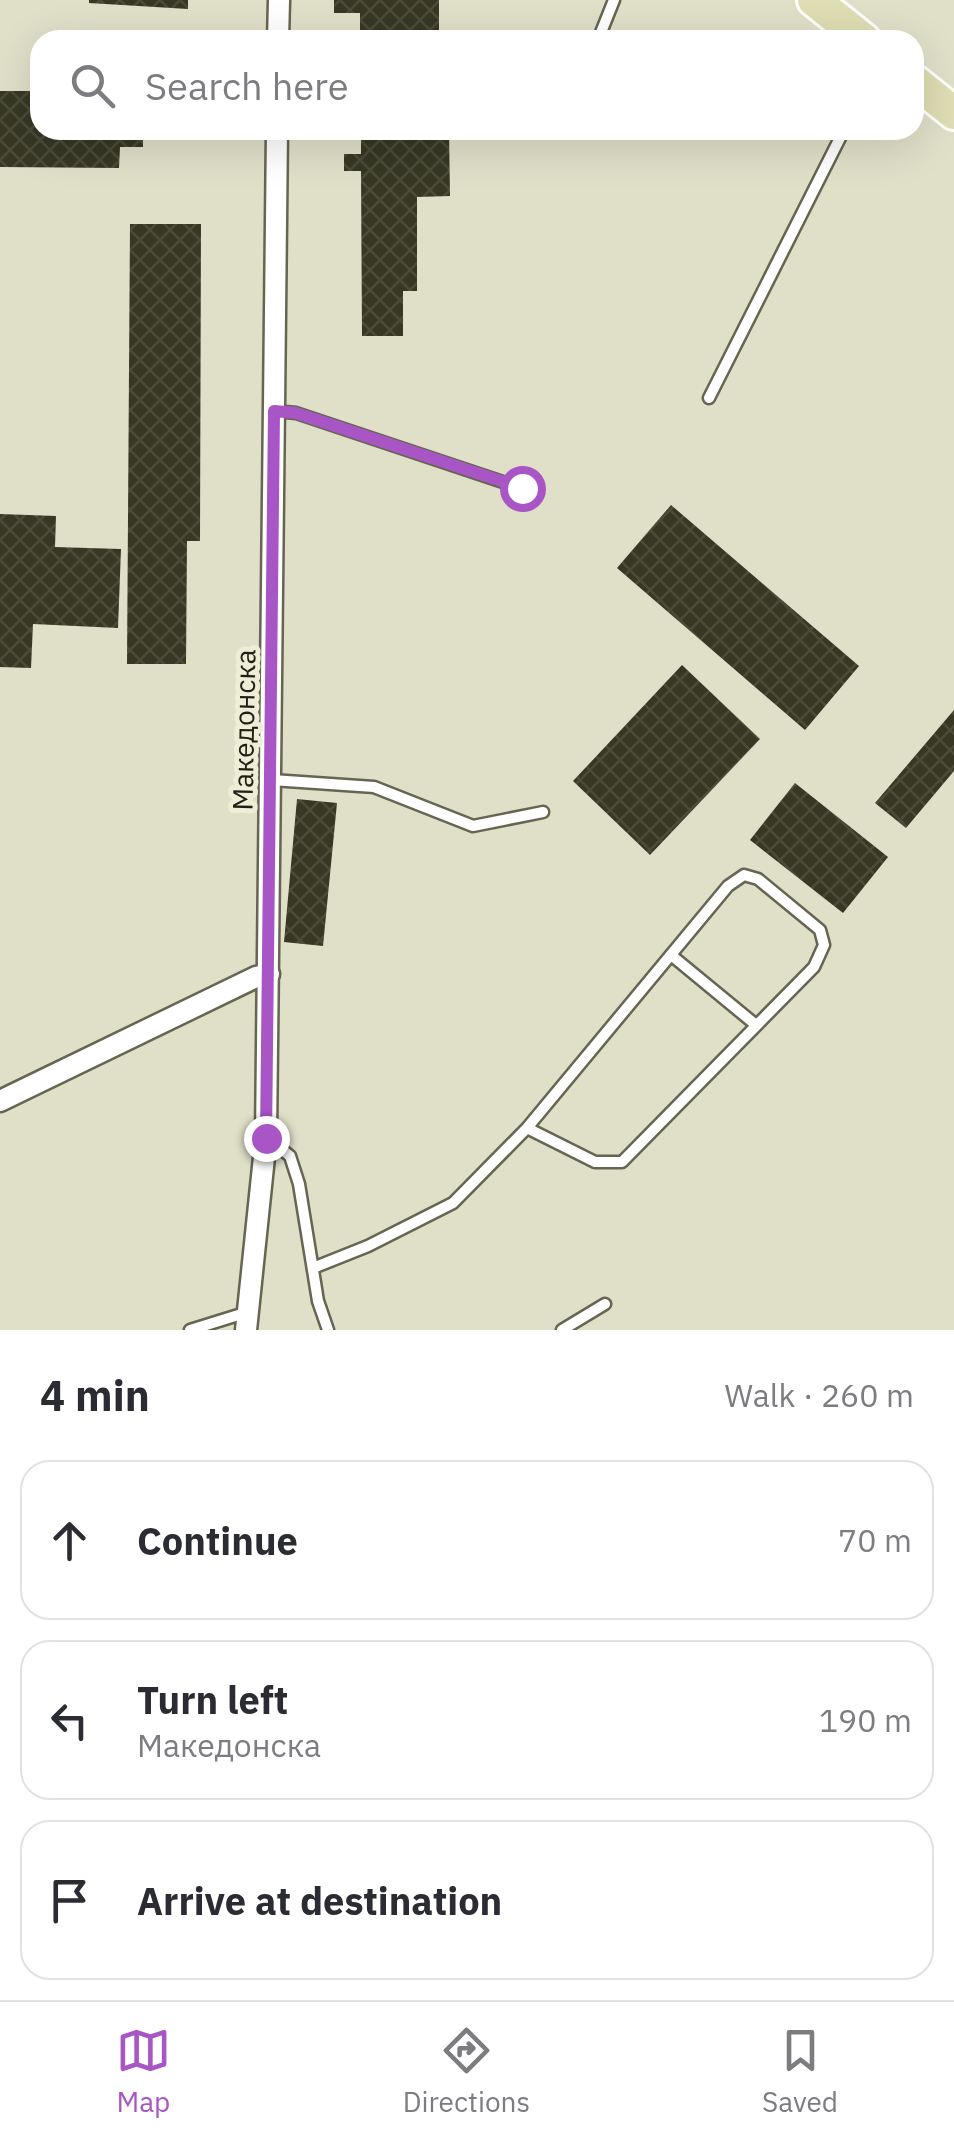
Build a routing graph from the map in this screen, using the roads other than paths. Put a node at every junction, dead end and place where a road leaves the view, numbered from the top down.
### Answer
1 (279, 0) edge
2 (614, 0) edge
3 (814, 0) edge
4 (278, 30) edge
5 (602, 30) edge
6 (852, 30) edge
7 (924, 88) edge
8 (954, 113) edge
9 (277, 140) edge
10 (839, 140) edge
11 (709, 398) dead end
12 (274, 411) junction
13 (522, 488) dead end
14 (272, 780) junction
15 (543, 812) dead end
16 (671, 955) junction
17 (269, 974) junction
18 (756, 1025) junction
19 (0, 1101) edge
20 (527, 1128) junction
21 (266, 1138) junction
22 (312, 1268) junction
23 (605, 1304) dead end
24 (247, 1321) edge
25 (190, 1330) edge
26 (328, 1330) edge
27 (562, 1330) edge

1 - 4 street
2 - 5 lane
3 - 6 main road
7 - 8 main road
9 - 12 street, Македонска
10 - 11 lane
12 - 13 lane
12 - 14 street, Македонска
14 - 15 lane
14 - 17 street, Македонска
16 - 18 lane
16 - 18 lane
16 - 20 lane
17 - 19 street
17 - 21 street, Македонска
18 - 20 lane
20 - 22 lane
21 - 22 lane
21 - 24 street, Македонска
22 - 26 lane
23 - 27 lane
24 - 25 lane

